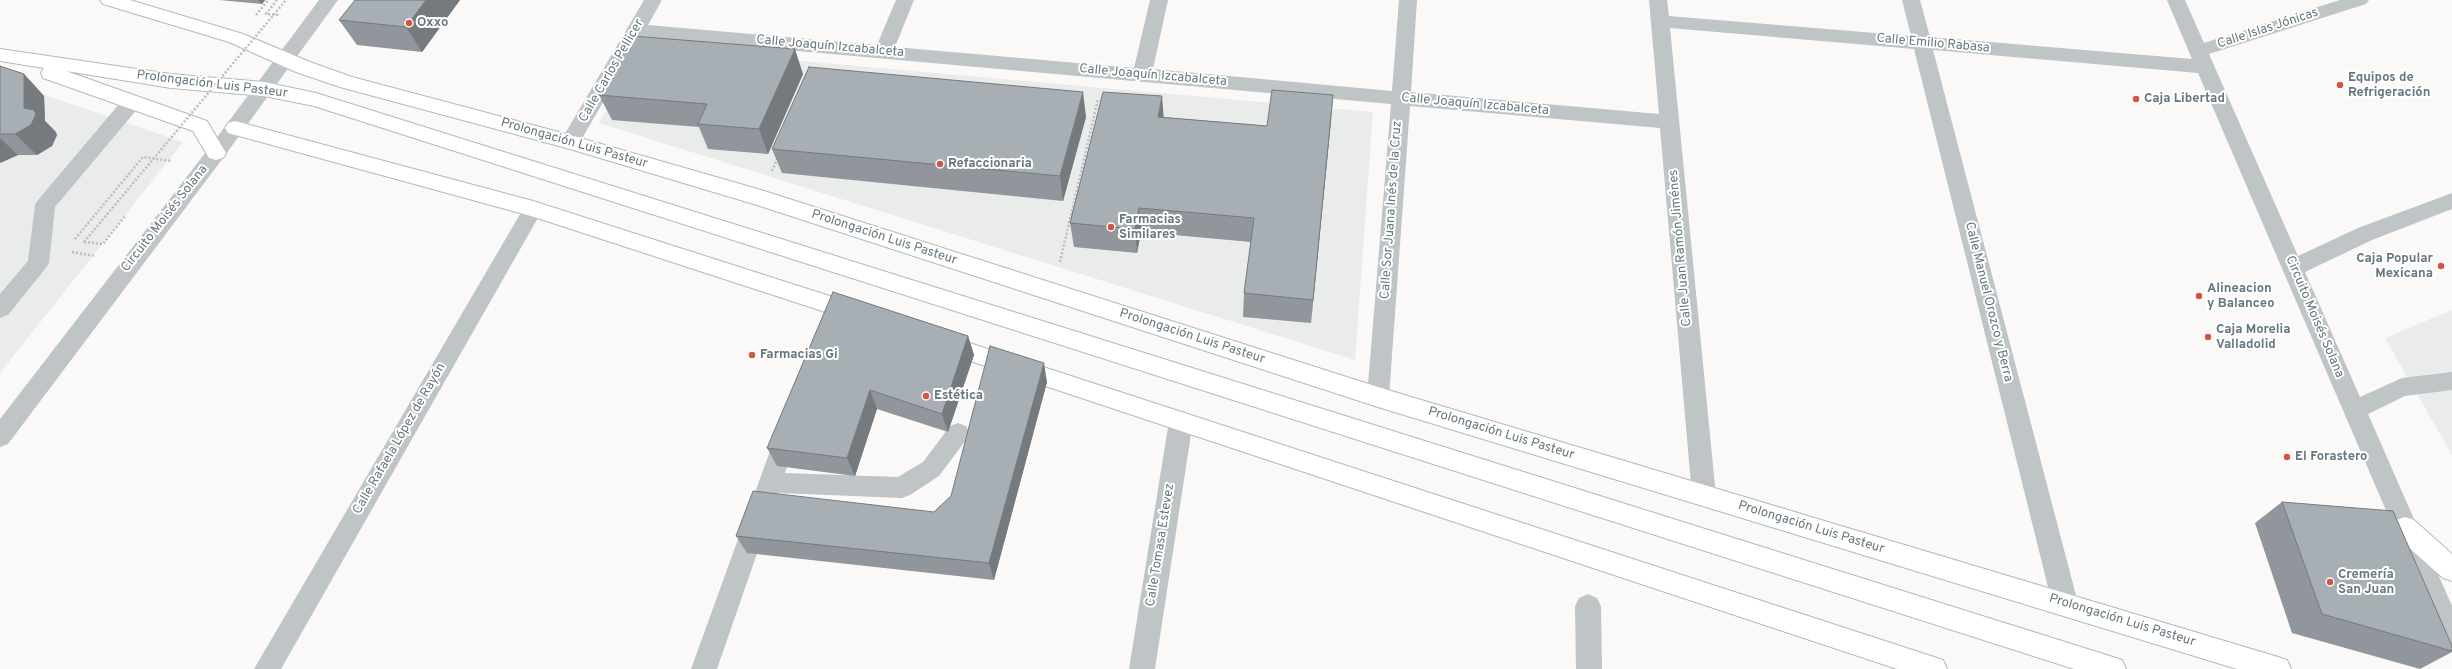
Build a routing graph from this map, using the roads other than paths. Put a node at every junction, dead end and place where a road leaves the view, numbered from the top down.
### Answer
1 (108, 0) edge
2 (329, 0) edge
3 (653, 0) edge
4 (905, 0) edge
5 (1159, 0) edge
6 (1408, 0) edge
7 (1658, 0) edge
8 (1911, 0) edge
9 (2176, 0) edge
10 (2360, 0) edge
11 (1660, 21) junction
12 (636, 30) junction
13 (1922, 43) junction
14 (884, 52) junction
15 (1, 55) edge
16 (286, 59) junction
17 (2202, 59) junction
18 (1142, 75) junction
19 (264, 89) junction
20 (1400, 98) junction
21 (132, 102) junction
22 (1669, 122) junction
23 (235, 128) junction
24 (570, 142) junction
25 (216, 153) junction
26 (2452, 201) edge
27 (533, 208) junction
28 (2293, 268) junction
29 (835, 306) junction
30 (0, 309) edge
31 (873, 319) edge
32 (827, 328) edge
33 (925, 337) edge
34 (2452, 381) edge
35 (1378, 396) junction
36 (2354, 410) junction
37 (794, 416) edge
38 (1181, 422) junction
39 (958, 433) dead end
40 (0, 437) edge
41 (769, 482) junction
42 (1704, 496) junction
43 (2405, 528) junction
44 (2452, 570) edge
45 (2065, 603) junction
46 (1588, 606) dead end
47 (2452, 635) edge
48 (267, 669) edge
49 (704, 669) edge
50 (1142, 669) edge
51 (1589, 669) edge
52 (1934, 669) edge
53 (2113, 669) edge
54 (2278, 669) edge

1 - 16 main road, Prolongación Luis Pasteur
2 - 16 street, Circuito Moisés Solana
3 - 12 street, Calle Carlos Pellicer
4 - 14 street
5 - 18 street
6 - 20 street, Calle Sor Juana Inés de la Cruz
7 - 11 street, Calle Juan Ramón Jiménes
8 - 13 street, Calle Manuel Orozco y Berra
9 - 17 street, Circuito Moisés Solana
10 - 17 street, Calle Islas Jónicas
11 - 13 street, Calle Emilio Rabasa
11 - 22 street, Calle Juan Ramón Jiménes
12 - 14 street, Calle Joaquín Izcabalceta
12 - 24 street, Calle Carlos Pellicer
13 - 17 street, Calle Emilio Rabasa
13 - 45 street, Calle Manuel Orozco y Berra
14 - 18 street, Calle Joaquín Izcabalceta
15 - 19 main road, Prolongación Luis Pasteur
15 - 21 main road
16 - 19 street, Circuito Moisés Solana
16 - 24 main road, Prolongación Luis Pasteur
17 - 28 street, Circuito Moisés Solana
18 - 20 street, Calle Joaquín Izcabalceta
19 - 23 street, Circuito Moisés Solana
19 - 53 main road, Prolongación Luis Pasteur
20 - 22 street, Calle Joaquín Izcabalceta
20 - 35 street, Calle Sor Juana Inés de la Cruz
21 - 25 main road
21 - 30 street
22 - 42 street, Calle Juan Ramón Jiménes
23 - 25 street, Circuito Moisés Solana
23 - 27 main road
24 - 35 main road, Prolongación Luis Pasteur
25 - 40 street, Circuito Moisés Solana
26 - 28 street
27 - 29 main road
27 - 48 street, Calle Rafaela López de Rayón
28 - 36 street, Circuito Moisés Solana
29 - 31 main road
29 - 32 street
33 - 38 main road
34 - 36 street
35 - 42 main road, Prolongación Luis Pasteur
36 - 43 street, Circuito Moisés Solana
37 - 41 street
38 - 50 street, Calle Tomasa Estevez
38 - 52 main road
39 - 41 street
41 - 49 street
42 - 45 main road, Prolongación Luis Pasteur
43 - 44 main road
43 - 47 street, Circuito Moisés Solana
45 - 54 main road, Prolongación Luis Pasteur
46 - 51 street

